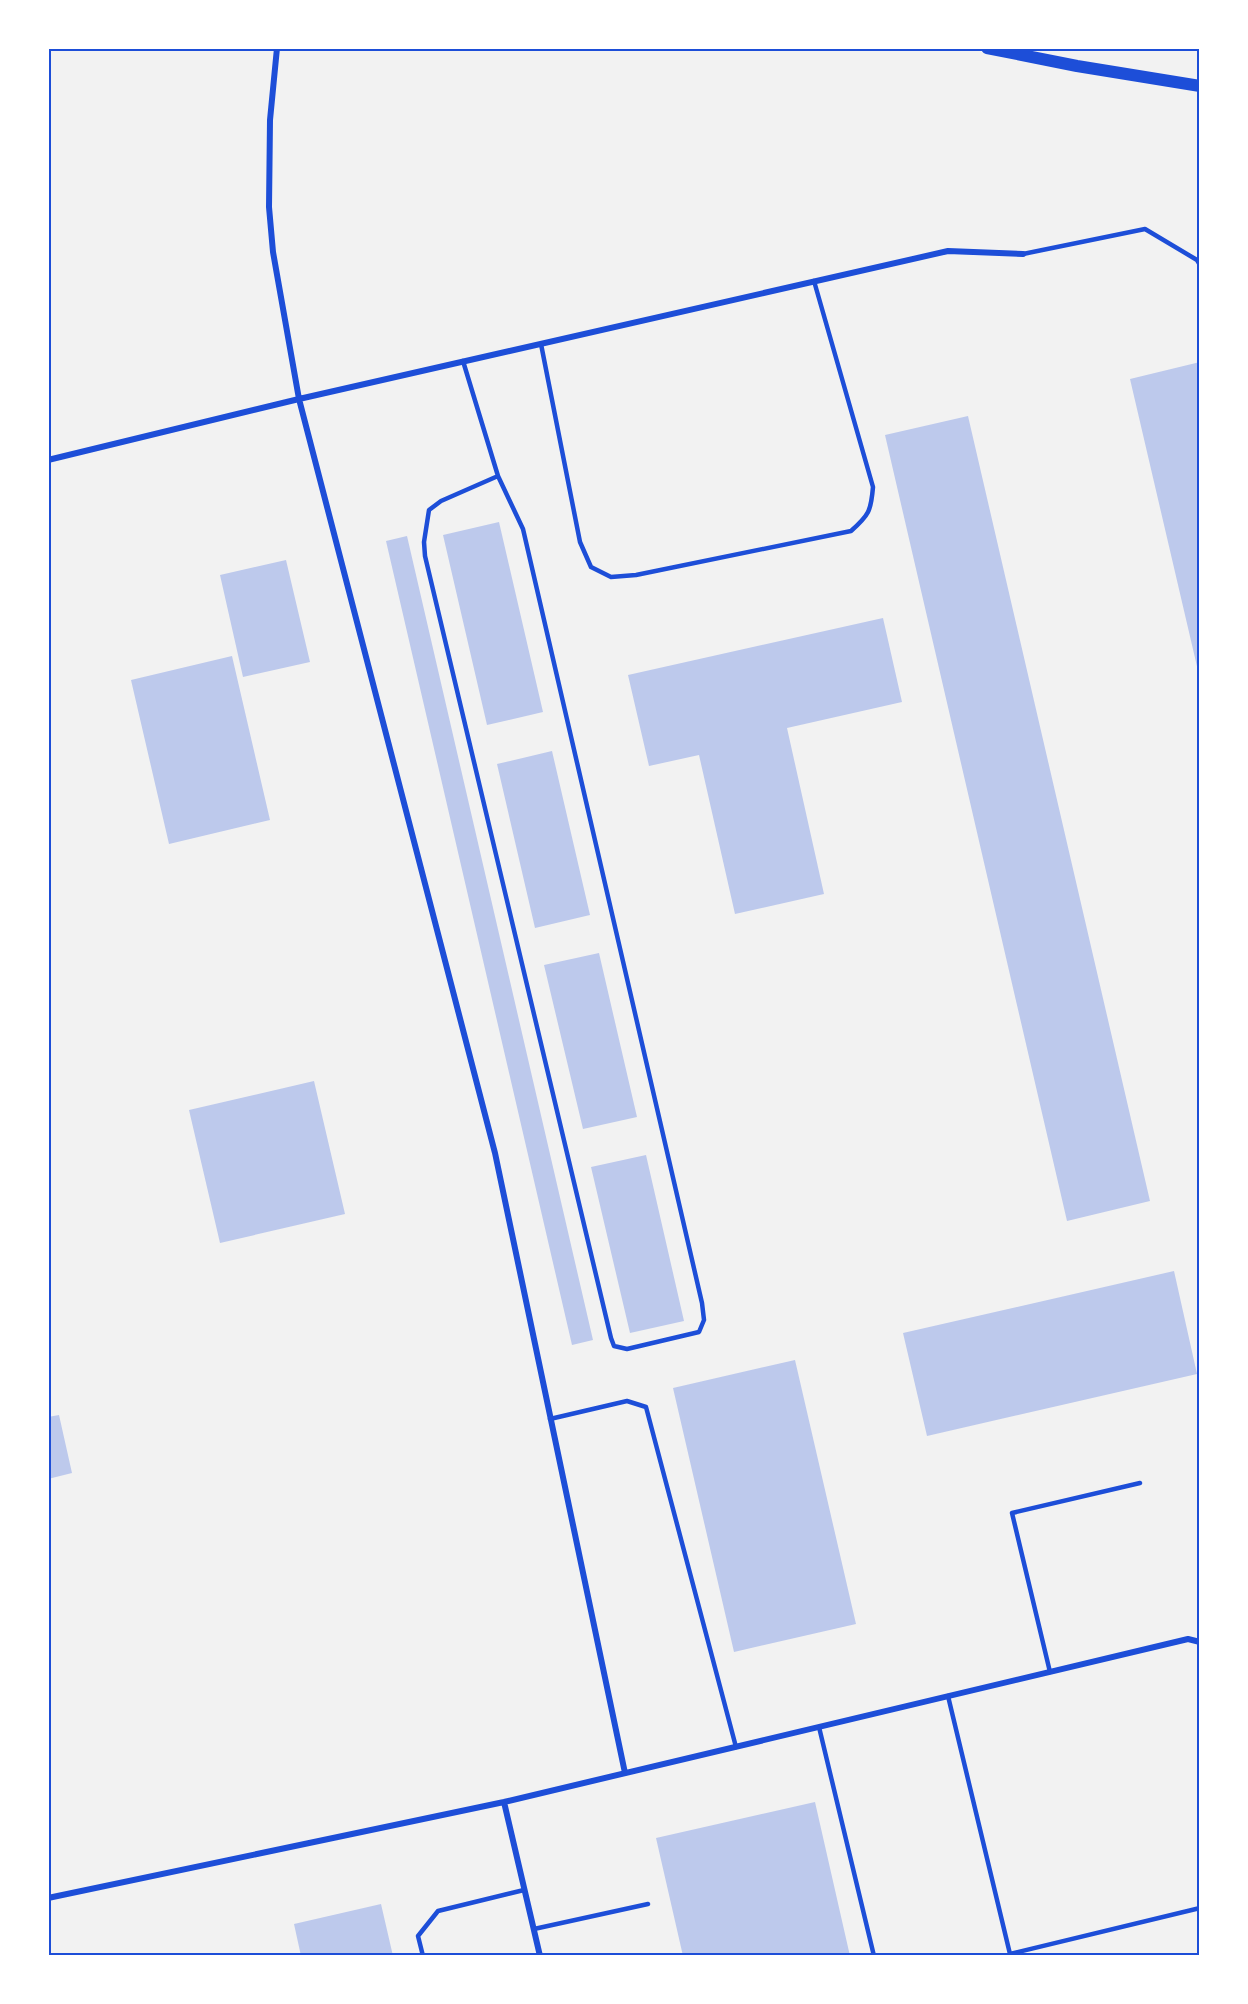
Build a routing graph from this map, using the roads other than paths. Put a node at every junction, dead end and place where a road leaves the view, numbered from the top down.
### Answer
1 (277, 48) edge
2 (987, 48) edge
3 (1200, 86) edge
4 (1023, 254) joint
5 (1200, 266) edge
6 (814, 281) junction
7 (542, 344) junction
8 (464, 361) junction
9 (299, 399) junction
10 (48, 460) edge
11 (498, 476) junction
12 (550, 1419) junction
13 (1140, 1483) dead end
14 (1200, 1642) edge
15 (1050, 1672) junction
16 (948, 1696) junction
17 (819, 1727) junction
18 (736, 1747) junction
19 (626, 1773) junction
20 (504, 1802) junction
21 (525, 1890) junction
22 (48, 1898) edge
23 (648, 1904) dead end
24 (1200, 1908) edge
25 (534, 1929) junction
26 (423, 1956) edge
27 (540, 1956) edge
28 (874, 1956) edge

1 - 9 street
2 - 3 main road
4 - 5 lane
4 - 6 street
6 - 7 street
6 - 7 lane
7 - 8 street
8 - 9 street
8 - 11 lane
9 - 10 street
9 - 12 street
11 - 11 lane
12 - 18 lane
12 - 19 street
13 - 15 lane
14 - 15 street
15 - 16 street
16 - 17 street
16 - 24 lane
17 - 18 street
17 - 28 lane
18 - 19 street
19 - 20 street
20 - 21 street
20 - 22 street
21 - 25 street
21 - 26 lane
23 - 25 lane
25 - 27 street

